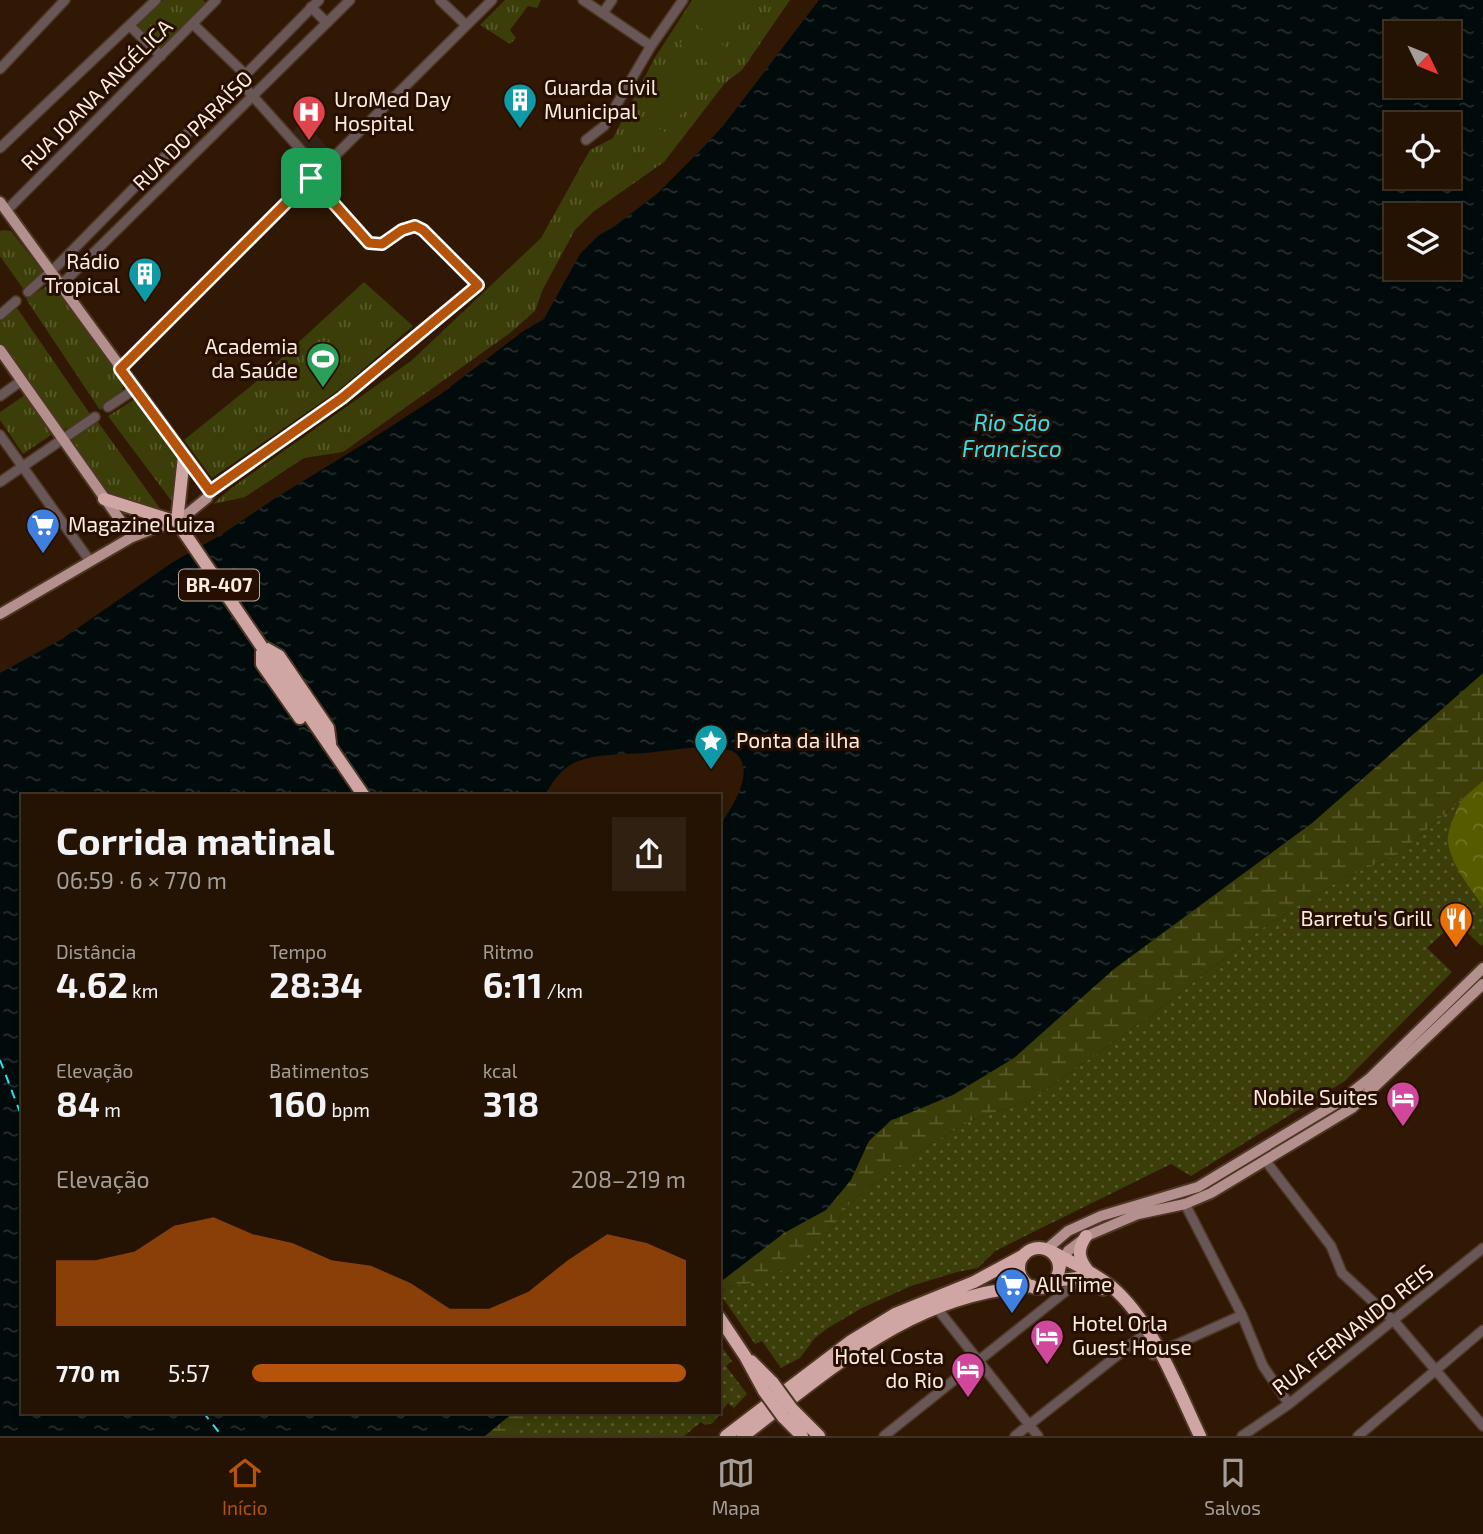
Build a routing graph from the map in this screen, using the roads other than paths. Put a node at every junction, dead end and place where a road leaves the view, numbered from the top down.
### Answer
1 (65, 0) edge
2 (156, 0) edge
3 (319, 0) edge
4 (350, 0) edge
5 (440, 0) edge
6 (492, 0) edge
7 (583, 0) edge
8 (612, 0) edge
9 (683, 0) edge
10 (213, 1) edge
11 (311, 7) junction
12 (603, 13) junction
13 (327, 23) junction
14 (193, 24) junction
15 (466, 25) junction
16 (130, 26) junction
17 (652, 46) junction
18 (161, 56) junction
19 (0, 69) edge
20 (243, 79) junction
21 (253, 97) junction
22 (586, 140) dead end
23 (0, 148) edge
24 (319, 170) junction
25 (311, 178) junction
26 (3, 206) edge
27 (51, 273) junction
28 (60, 286) junction
29 (28, 292) dead end
30 (16, 301) dead end
31 (0, 315) edge
32 (0, 350) edge
33 (120, 369) junction
34 (21, 381) junction
35 (135, 389) junction
36 (0, 396) edge
37 (108, 407) dead end
38 (95, 417) dead end
39 (0, 435) edge
40 (63, 440) junction
41 (185, 460) junction
42 (22, 467) junction
43 (0, 482) edge
44 (209, 489) junction
45 (104, 499) junction
46 (175, 524) junction
47 (132, 537) junction
48 (90, 561) junction
49 (0, 614) edge
50 (262, 647) junction
51 (330, 747) junction
52 (363, 794) edge
53 (1483, 968) edge
54 (1483, 984) edge
55 (1265, 1160) junction
56 (1185, 1205) junction
57 (1086, 1236) junction
58 (1483, 1248) edge
59 (1049, 1250) junction
60 (1024, 1255) junction
61 (1059, 1270) junction
62 (1085, 1275) junction
63 (1032, 1286) junction
64 (936, 1307) junction
65 (1242, 1315) junction
66 (721, 1320) edge
67 (1394, 1321) junction
68 (1483, 1330) edge
69 (1144, 1334) junction
70 (1156, 1354) junction
71 (977, 1361) junction
72 (1434, 1371) junction
73 (1289, 1404) junction
74 (788, 1413) junction
75 (1029, 1426) junction
76 (1483, 1426) edge
77 (726, 1436) edge
78 (743, 1436) edge
79 (802, 1436) edge
80 (819, 1436) edge
81 (885, 1436) edge
82 (1016, 1436) edge
83 (1038, 1436) edge
84 (1193, 1436) edge
85 (1200, 1436) edge
86 (1242, 1436) edge
87 (1358, 1436) edge

1 - 19 street
2 - 16 street
3 - 11 street, RUA DO PARAÍSO
4 - 13 street, RUA DO PARAÍSO
5 - 15 street
6 - 15 street
7 - 12 street
8 - 12 street
9 - 17 street
10 - 14 street, RUA JOANA ANGÉLICA
11 - 13 street
11 - 20 street, RUA DO PARAÍSO
12 - 17 street
13 - 21 street, RUA DO PARAÍSO
14 - 18 street, RUA JOANA ANGÉLICA
14 - 20 street
15 - 24 street
16 - 18 street
16 - 23 street
17 - 22 street
18 - 26 street, RUA JOANA ANGÉLICA
20 - 21 street
20 - 27 street, RUA DO PARAÍSO
21 - 24 street
21 - 28 street, RUA DO PARAÍSO
24 - 25 street
25 - 33 street
25 - 44 street
26 - 27 main road
27 - 28 main road
27 - 29 street, RUA DO PARAÍSO
28 - 33 main road
30 - 31 street
32 - 34 main road
33 - 35 main road
34 - 36 street
34 - 40 main road
35 - 37 street
35 - 41 main road
38 - 40 street
39 - 42 street
40 - 42 street
40 - 45 main road
41 - 44 main road
41 - 46 highway
42 - 43 street
42 - 48 street
44 - 46 main road
45 - 46 highway
45 - 47 main road
46 - 47 main road
46 - 50 highway, BR-407, bridge
47 - 48 main road
48 - 49 main road
50 - 51 highway, BR-407
50 - 51 highway, BR-407
51 - 52 highway, BR-407
53 - 59 main road
54 - 55 main road
55 - 56 main road
55 - 67 street
56 - 57 main road
56 - 65 street
57 - 61 main road
57 - 62 highway
58 - 67 street, RUA FERNANDO REIS
59 - 60 highway
59 - 61 highway
60 - 63 highway
60 - 77 highway
61 - 62 highway
61 - 62 highway
61 - 63 highway
62 - 69 highway
62 - 71 street
63 - 64 highway
64 - 71 street
64 - 78 highway
65 - 70 street
65 - 73 street
66 - 74 highway, bridge
67 - 72 street
67 - 73 street, RUA FERNANDO REIS
68 - 72 street
69 - 70 highway
69 - 75 street
70 - 84 highway
70 - 85 highway
71 - 75 street
71 - 81 street
72 - 76 street
72 - 87 street
73 - 86 street, RUA FERNANDO REIS
74 - 79 highway
74 - 80 highway
75 - 82 street
75 - 83 street

